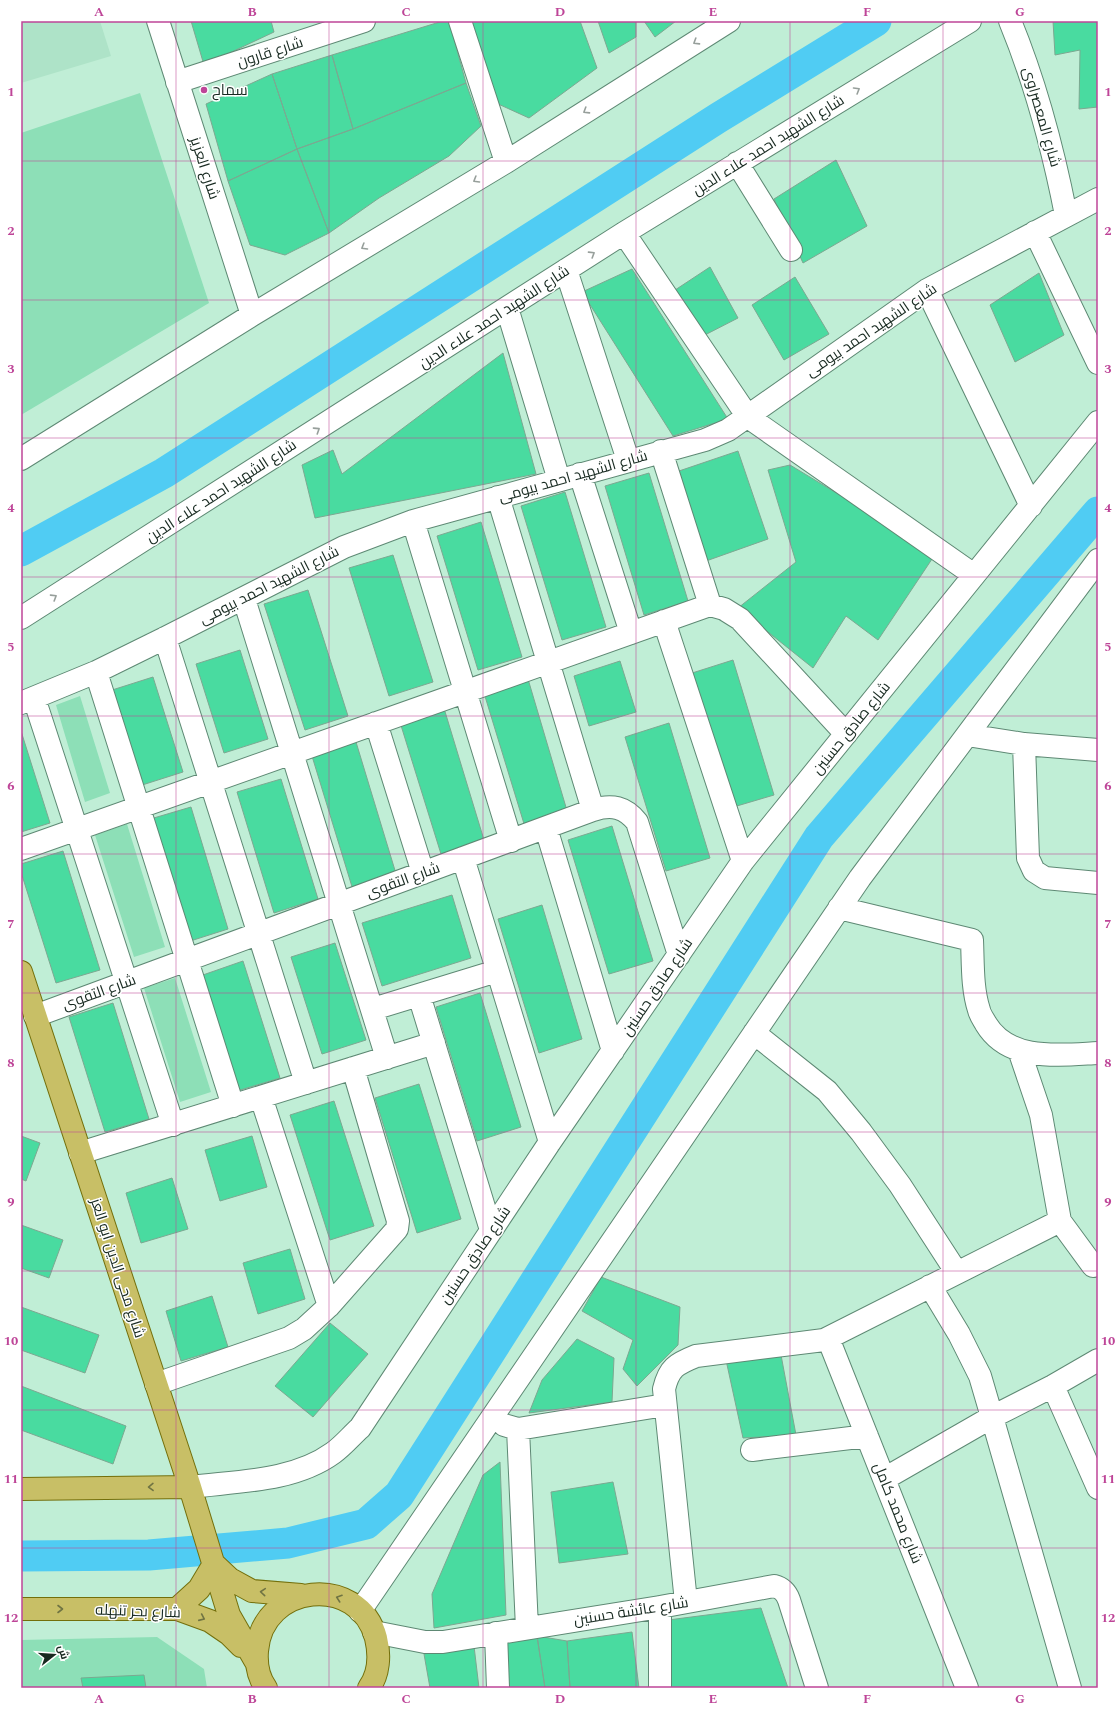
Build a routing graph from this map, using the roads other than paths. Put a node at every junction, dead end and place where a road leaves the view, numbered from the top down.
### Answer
1 (158, 21) edge
2 (364, 21) edge
3 (460, 21) edge
4 (729, 21) edge
5 (970, 21) edge
6 (1010, 21) edge
7 (177, 82) junction
8 (506, 162) junction
9 (737, 163) junction
10 (1098, 198) edge
11 (1066, 215) junction
12 (1035, 232) junction
13 (624, 233) junction
14 (791, 250) dead end
15 (566, 270) junction
16 (926, 290) junction
17 (507, 308) junction
18 (252, 315) junction
19 (1098, 363) edge
20 (748, 417) junction
21 (1098, 422) edge
22 (662, 451) junction
23 (21, 459) edge
24 (628, 460) junction
25 (580, 474) junction
26 (559, 480) junction
27 (498, 497) junction
28 (1031, 506) junction
29 (413, 521) junction
30 (1098, 560) edge
31 (974, 574) junction
32 (1088, 588) edge
33 (244, 599) junction
34 (710, 605) junction
35 (21, 618) edge
36 (664, 621) junction
37 (630, 633) junction
38 (166, 638) junction
39 (548, 662) junction
40 (96, 672) junction
41 (465, 692) junction
42 (28, 701) edge
43 (376, 723) junction
44 (846, 734) junction
45 (967, 735) junction
46 (1024, 744) junction
47 (1098, 750) edge
48 (292, 753) junction
49 (212, 781) junction
50 (139, 808) junction
51 (593, 810) junction
52 (546, 828) junction
53 (77, 829) junction
54 (511, 841) junction
55 (21, 849) edge
56 (463, 858) junction
57 (743, 861) junction
58 (423, 873) junction
59 (1098, 883) edge
60 (339, 904) junction
61 (839, 908) junction
62 (260, 933) junction
63 (680, 956) junction
64 (188, 960) junction
65 (497, 971) junction
66 (21, 972) edge
67 (127, 982) junction
68 (419, 995) junction
69 (373, 1009) junction
70 (35, 1016) junction
71 (754, 1032) junction
72 (434, 1043) junction
73 (1019, 1050) junction
74 (614, 1051) junction
75 (1098, 1053) edge
76 (387, 1058) junction
77 (353, 1068) junction
78 (306, 1083) junction
79 (261, 1097) junction
80 (233, 1106) junction
81 (173, 1125) junction
82 (550, 1142) junction
83 (80, 1153) junction
84 (1060, 1221) junction
85 (491, 1230) junction
86 (1098, 1264) edge
87 (957, 1273) junction
88 (930, 1286) junction
89 (329, 1306) junction
90 (828, 1338) junction
91 (1098, 1360) edge
92 (156, 1384) junction
93 (1054, 1386) junction
94 (665, 1405) junction
95 (992, 1417) junction
96 (490, 1421) junction
97 (518, 1429) junction
98 (867, 1436) junction
99 (752, 1450) dead end
100 (884, 1479) junction
101 (190, 1486) junction
102 (1098, 1488) edge
103 (21, 1489) edge
104 (214, 1564) junction
105 (302, 1596) junction
106 (686, 1602) junction
107 (660, 1607) junction
108 (21, 1609) edge
109 (178, 1609) junction
110 (360, 1611) junction
111 (527, 1628) junction
112 (374, 1632) junction
113 (496, 1633) junction
114 (261, 1678) edge
115 (369, 1688) edge
116 (498, 1688) edge
117 (660, 1688) edge
118 (817, 1688) edge
119 (967, 1688) edge
120 (1070, 1688) edge

1 - 7 street, شارع العزيز
2 - 7 street, شارع قارون
3 - 8 street
4 -> 8 street
9 -> 5 street, شارع الشهيد احمد علاء الدين
6 - 11 street, شارع المعصراوى
7 - 18 street, شارع العزيز
8 -> 18 street
9 - 13 street, شارع الشهيد احمد علاء الدين
9 - 14 street
10 - 11 street, شارع الشهيد احمد بيومى
11 - 12 street, شارع الشهيد احمد بيومى
12 - 16 street, شارع الشهيد احمد بيومى
12 - 19 street
15 -> 13 street, شارع الشهيد احمد علاء الدين
13 - 20 street
15 - 17 street, شارع الشهيد احمد علاء الدين
15 - 24 street
16 - 20 street, شارع الشهيد احمد بيومى
16 - 28 street
17 - 26 street
35 -> 17 street, شارع الشهيد احمد علاء الدين
18 - 23 street
20 - 22 street, شارع الشهيد احمد بيومى
20 - 31 street
21 - 28 street, شارع صادق حسنين
22 - 24 street, شارع الشهيد احمد بيومى
22 - 34 street
24 - 25 street, شارع الشهيد احمد بيومى
25 - 26 street, شارع الشهيد احمد بيومى
25 - 37 street
26 - 27 street, شارع الشهيد احمد بيومى
27 - 29 street, شارع الشهيد احمد بيومى
27 - 39 street
28 - 31 street, شارع صادق حسنين
29 - 33 street, شارع الشهيد احمد بيومى
29 - 41 street
30 - 32 street
31 - 44 street, شارع صادق حسنين
32 - 45 street
33 - 38 street, شارع الشهيد احمد بيومى
33 - 48 street
34 - 36 street
34 - 44 street
36 - 37 street
36 - 57 street
37 - 39 street
38 - 40 street, شارع الشهيد احمد بيومى
38 - 49 street
39 - 41 street
39 - 51 street
40 - 42 street, شارع الشهيد احمد بيومى
40 - 50 street
41 - 43 street
41 - 54 street
42 - 53 street
43 - 48 street
43 - 58 street
44 - 57 street, شارع صادق حسنين
45 - 46 street
45 - 61 street
46 - 47 street
46 - 59 street
48 - 49 street
48 - 60 street
49 - 50 street
49 - 62 street
50 - 53 street
50 - 64 street
51 - 52 street, شارع التقوى
51 - 63 street, شارع التقوى
52 - 54 street, شارع التقوى
52 - 74 street
53 - 55 street
53 - 67 street
54 - 56 street, شارع التقوى
56 - 58 street, شارع التقوى
56 - 65 street
57 - 63 street, شارع صادق حسنين
58 - 60 street, شارع التقوى
60 - 62 street, شارع التقوى
60 - 69 street
61 - 71 street
61 - 73 street
62 - 64 street, شارع التقوى
62 - 78 street
63 - 74 street, شارع صادق حسنين
64 - 67 street, شارع التقوى
64 - 80 street
65 - 68 street
65 - 82 street
66 - 70 main road, شارع محى الدين ابو العز
67 - 70 street, شارع التقوى
67 - 81 street
68 - 69 street
68 - 72 street
69 - 76 street
70 - 83 main road, شارع محى الدين ابو العز
71 - 87 street
71 - 96 street
72 - 76 street
72 - 85 street
73 - 75 street
73 - 84 street
74 - 82 street, شارع صادق حسنين
76 - 77 street
77 - 78 street
77 - 89 street
78 - 79 street
79 - 80 street
79 - 89 street
80 - 81 street
81 - 83 street
82 - 85 street, شارع صادق حسنين
83 - 92 main road, شارع محى الدين ابو العز
84 - 86 street
84 - 87 street
85 - 101 street, شارع صادق حسنين
87 - 88 street
88 - 90 street
88 - 95 street
89 - 92 street
90 - 94 street
90 - 98 street, شارع محمد كامل
91 - 93 street
92 - 101 main road, شارع محى الدين ابو العز
93 - 95 street
93 - 102 street
94 - 97 street
94 - 106 street
95 - 100 street
95 - 120 street
96 - 97 street
96 - 110 street
97 - 111 street
98 - 99 street
98 - 100 street, شارع محمد كامل
100 - 119 street, شارع محمد كامل
101 -> 103 main road
101 - 104 main road, شارع محى الدين ابو العز
105 -> 104 main road
104 - 109 main road
104 - 114 main road, شارع محى الدين ابو العز
110 -> 105 main road
105 - 114 main road
106 - 107 street, شارع عائشة حسنين
106 - 118 street, شارع عائشة حسنين
107 - 111 street, شارع عائشة حسنين
107 - 117 street
108 -> 109 main road, شارع بحر تنهله
109 -> 114 main road, شارع بحر تنهله
110 - 112 main road
111 - 113 street, شارع عائشة حسنين
112 - 113 street, شارع عائشة حسنين
112 - 115 main road
113 - 116 street

